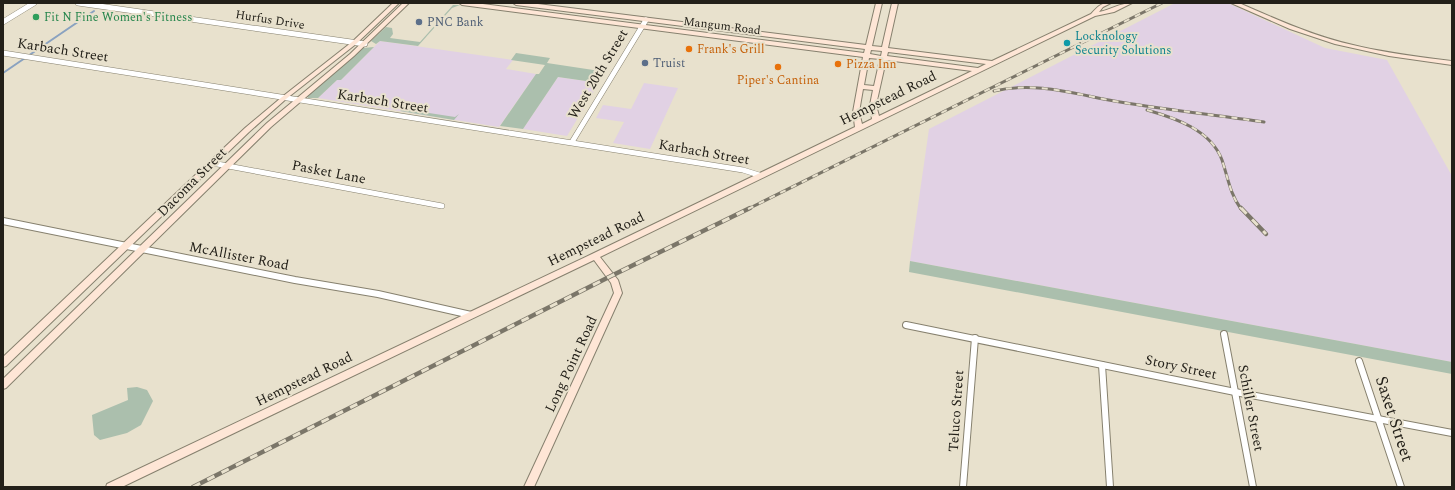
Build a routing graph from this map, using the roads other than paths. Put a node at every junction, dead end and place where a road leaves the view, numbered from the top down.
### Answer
1 (34, 3) edge
2 (78, 3) edge
3 (396, 3) edge
4 (406, 3) edge
5 (462, 3) edge
6 (516, 3) edge
7 (879, 3) edge
8 (894, 3) edge
9 (1108, 3) edge
10 (1129, 3) edge
11 (1234, 3) edge
12 (1245, 3) edge
13 (490, 4) edge
14 (566, 9) junction
15 (1093, 15) junction
16 (561, 16) junction
17 (646, 20) junction
18 (3, 22) edge
19 (642, 27) junction
20 (774, 36) junction
21 (354, 43) junction
22 (771, 43) junction
23 (365, 44) junction
24 (869, 48) junction
25 (884, 50) junction
26 (3, 53) edge
27 (866, 56) junction
28 (883, 58) junction
29 (1452, 58) edge
30 (992, 63) junction
31 (1452, 63) edge
32 (978, 70) junction
33 (861, 87) junction
34 (876, 88) junction
35 (284, 98) junction
36 (298, 100) junction
37 (876, 120) junction
38 (858, 128) junction
39 (572, 142) junction
40 (212, 163) junction
41 (227, 165) junction
42 (759, 175) junction
43 (442, 206) dead end
44 (3, 221) edge
45 (127, 246) junction
46 (143, 249) junction
47 (595, 256) junction
48 (471, 315) junction
49 (906, 325) dead end
50 (1224, 334) dead end
51 (974, 338) junction
52 (1359, 361) dead end
53 (3, 363) edge
54 (1102, 364) junction
55 (3, 386) edge
56 (1235, 392) junction
57 (1377, 417) junction
58 (1452, 433) edge
59 (111, 487) edge
60 (529, 487) edge
61 (963, 487) edge
62 (1110, 487) edge
63 (1253, 487) edge
64 (1400, 487) edge

1 - 18 street
2 - 21 street, Hurfus Drive
3 - 21 main road, Dacoma Street
4 - 23 main road, Dacoma Street
5 - 13 main road, Mangum Road
6 - 14 main road, Mangum Road
7 - 24 main road
8 - 25 main road
9 - 15 main road, Hempstead Road
10 - 15 main road, Hempstead Road
11 - 31 main road
12 - 29 main road
13 - 16 main road, Mangum Road
14 - 16 main road
14 - 17 main road, Mangum Road
15 - 30 main road, Hempstead Road
16 - 19 main road, Mangum Road
17 - 19 street, West 20th Street
17 - 20 main road, Mangum Road
19 - 22 main road, Mangum Road
19 - 39 street, West 20th Street
20 - 22 main road
20 - 24 main road, Mangum Road
21 - 23 street, Hurfus Drive
21 - 35 main road, Dacoma Street
22 - 27 main road, Mangum Road
23 - 36 main road, Dacoma Street
24 - 25 main road, Mangum Road
24 - 27 main road
25 - 28 main road
25 - 30 main road, Mangum Road
26 - 35 street, Karbach Street
27 - 28 main road, Mangum Road
27 - 33 main road
28 - 32 main road, Mangum Road
28 - 34 main road
30 - 32 main road, Hempstead Road
32 - 37 main road, Hempstead Road
33 - 34 main road
33 - 38 main road
34 - 37 main road
35 - 36 street, Karbach Street
35 - 40 main road, Dacoma Street
36 - 39 street, Karbach Street
36 - 41 main road, Dacoma Street
37 - 38 main road, Hempstead Road
38 - 42 main road, Hempstead Road
39 - 42 street, Karbach Street
40 - 41 street, Pasket Lane
40 - 45 main road, Dacoma Street
41 - 43 street, Pasket Lane
41 - 46 main road, Dacoma Street
42 - 47 main road, Hempstead Road
44 - 45 street, McAllister Road
45 - 46 street, McAllister Road
45 - 53 main road, Dacoma Street
46 - 48 street, McAllister Road
46 - 55 main road, Dacoma Street
47 - 48 main road, Hempstead Road
47 - 60 main road, Long Point Road
48 - 59 main road, Hempstead Road
49 - 51 street, Story Street
50 - 56 street, Schiller Street
51 - 54 street, Story Street
51 - 61 street, Teluco Street
52 - 57 street, Saxet Street
54 - 56 street, Story Street
54 - 62 street
56 - 57 street, Story Street
56 - 63 street, Schiller Street
57 - 58 street, Story Street
57 - 64 street, Saxet Street

